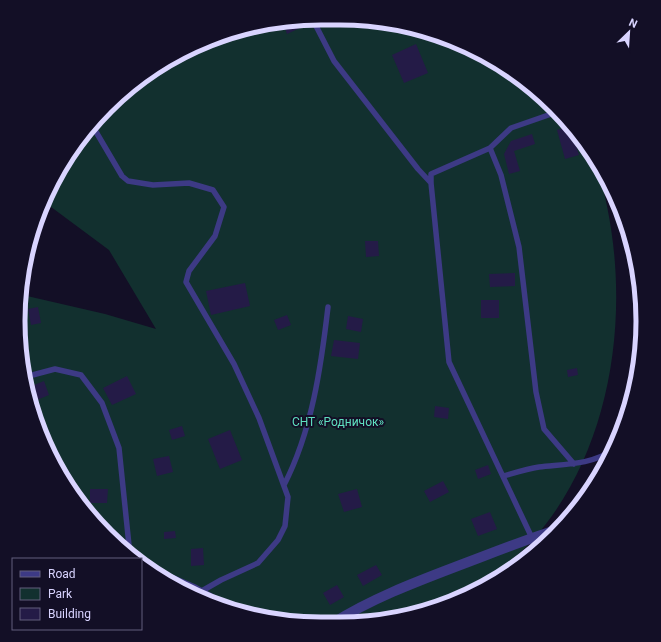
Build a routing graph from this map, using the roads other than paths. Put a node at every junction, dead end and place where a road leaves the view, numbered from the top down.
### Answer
1 (316, 25) edge
2 (551, 114) edge
3 (95, 130) edge
4 (490, 148) junction
5 (431, 183) junction
6 (328, 307) dead end
7 (30, 376) edge
8 (603, 455) edge
9 (574, 464) junction
10 (503, 476) junction
11 (284, 485) junction
12 (546, 534) edge
13 (532, 538) junction
14 (129, 547) edge
15 (202, 591) edge
16 (342, 617) edge

1 - 5 lane
2 - 4 lane
3 - 11 lane
4 - 5 lane
4 - 9 lane
5 - 10 lane
6 - 11 lane
7 - 14 lane
8 - 9 lane
9 - 10 lane
10 - 13 lane
11 - 15 lane
12 - 13 street
13 - 16 street

